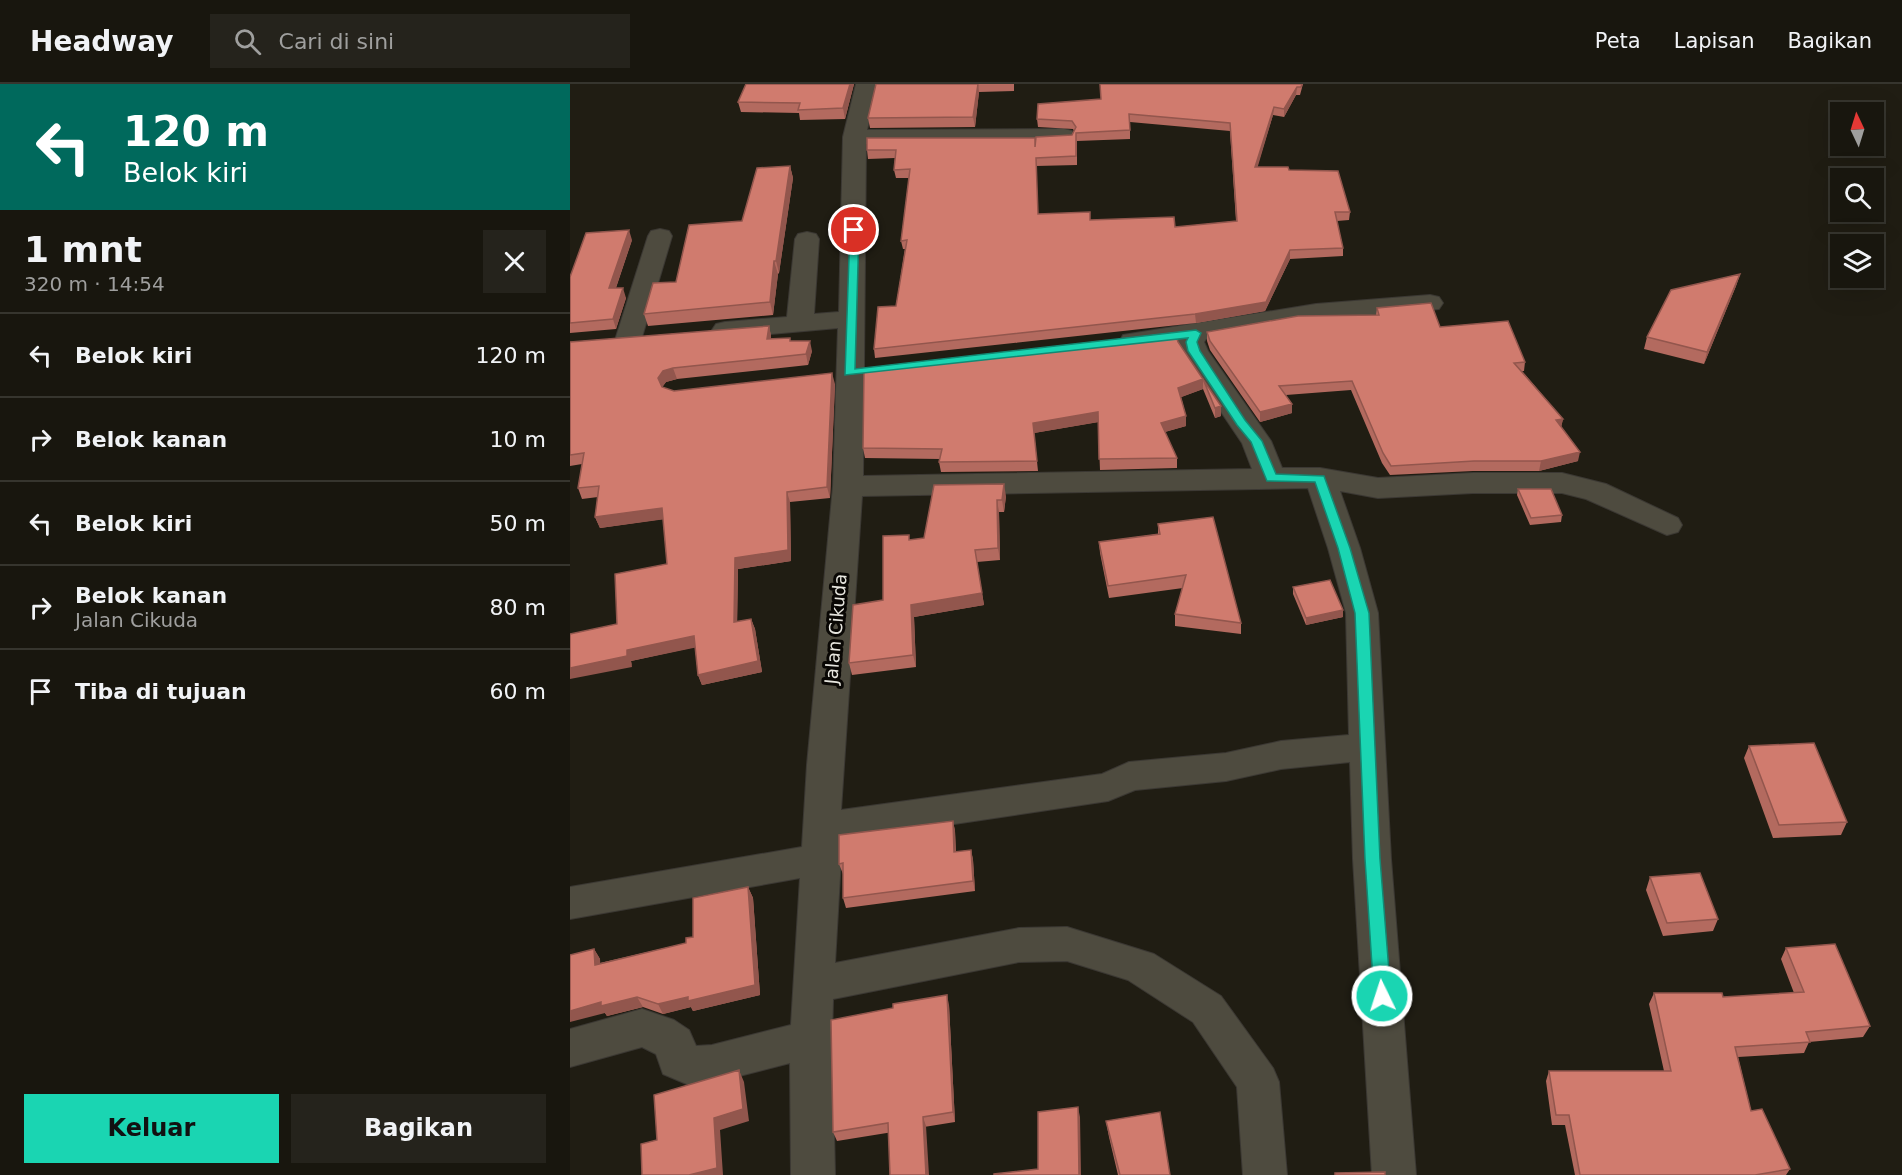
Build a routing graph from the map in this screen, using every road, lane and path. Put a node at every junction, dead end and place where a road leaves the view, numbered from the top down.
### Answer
1 (867, 84) edge
2 (1064, 136) edge
3 (854, 137) junction
4 (660, 236) dead end
5 (807, 239) dead end
6 (1430, 303) edge
7 (852, 320) junction
8 (800, 324) junction
9 (697, 332) edge
10 (1196, 333) junction
11 (628, 337) edge
12 (1108, 344) edge
13 (1271, 478) junction
14 (1320, 478) junction
15 (848, 486) junction
16 (1667, 525) dead end
17 (1368, 747) junction
18 (822, 843) junction
19 (570, 903) edge
20 (814, 984) junction
21 (811, 1039) junction
22 (570, 1048) edge
23 (813, 1175) edge
24 (1265, 1175) edge
25 (1394, 1175) edge

1 - 3 street, Jalan Cikuda
2 - 3 street
3 - 7 street, Jalan Cikuda
4 - 11 street
5 - 8 street
6 - 10 street
7 - 8 street
7 - 15 street, Jalan Cikuda
8 - 9 street
10 - 12 street
10 - 13 street
13 - 14 street
13 - 15 street
14 - 16 street
14 - 17 street
15 - 18 street, Jalan Cikuda
17 - 18 street
17 - 25 street
18 - 19 street
18 - 20 street, Jalan Cikuda
20 - 21 street, Jalan Cikuda
20 - 24 street
21 - 22 street
21 - 23 street, Jalan Cikuda

